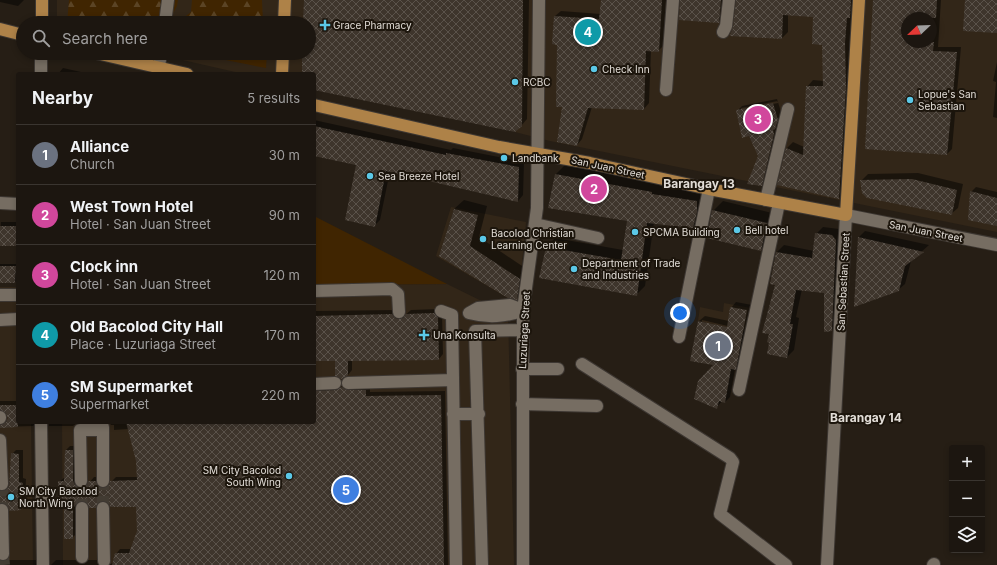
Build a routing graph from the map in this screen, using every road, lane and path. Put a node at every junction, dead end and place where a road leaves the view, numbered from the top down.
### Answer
1 (42, 0) edge
2 (168, 0) edge
3 (285, 0) edge
4 (539, 0) edge
5 (674, 0) edge
6 (729, 0) edge
7 (859, 0) edge
8 (42, 16) edge
9 (166, 16) edge
10 (284, 16) edge
11 (0, 29) edge
12 (722, 32) dead end
13 (16, 33) edge
14 (41, 60) edge
15 (128, 60) edge
16 (160, 60) edge
17 (283, 60) edge
18 (159, 67) junction
19 (41, 72) edge
20 (180, 72) edge
21 (282, 72) edge
22 (666, 90) dead end
23 (316, 105) edge
24 (788, 109) dead end
25 (538, 153) junction
26 (709, 189) junction
27 (766, 200) junction
28 (0, 203) edge
29 (780, 203) junction
30 (16, 204) edge
31 (846, 215) junction
32 (535, 224) junction
33 (598, 238) dead end
34 (997, 245) edge
35 (316, 291) edge
36 (0, 295) edge
37 (16, 295) edge
38 (523, 310) junction
39 (399, 312) dead end
40 (16, 319) edge
41 (0, 320) edge
42 (523, 330) junction
43 (679, 337) dead end
44 (582, 364) dead end
45 (522, 369) junction
46 (558, 369) dead end
47 (453, 380) junction
48 (335, 383) dead end
49 (348, 383) dead end
50 (316, 384) edge
51 (739, 390) dead end
52 (522, 404) junction
53 (597, 406) dead end
54 (453, 414) junction
55 (479, 414) junction
56 (41, 424) edge
57 (0, 440) edge
58 (81, 481) tunnel mouth
59 (103, 481) tunnel mouth
60 (2, 484) dead end
61 (82, 508) tunnel mouth
62 (103, 508) tunnel mouth
63 (2, 510) dead end
64 (3, 554) dead end
65 (82, 557) dead end
66 (104, 561) dead end
67 (43, 565) edge
68 (456, 565) edge
69 (482, 565) edge
70 (522, 565) edge
71 (786, 565) edge
72 (827, 565) edge

1 - 8 main road
2 - 9 street
3 - 10 main road
4 - 25 street, Luzuriaga Street
5 - 22 street
6 - 12 street
7 - 31 main road, San Sebastian Street
11 - 13 main road
14 - 19 street
15 - 18 main road
16 - 18 street
17 - 21 main road
18 - 20 main road
23 - 25 main road, San Juan Street
24 - 27 street
25 - 26 main road, San Juan Street
25 - 32 street, Luzuriaga Street
26 - 27 main road, San Juan Street
26 - 43 street
27 - 29 main road, San Juan Street
28 - 30 street
29 - 31 main road, San Juan Street
29 - 51 street
31 - 34 street, San Juan Street
31 - 72 street, San Sebastian Street
32 - 33 street
32 - 38 street, Luzuriaga Street
35 - 39 street
36 - 37 street
38 - 42 street, Luzuriaga Street
38 - 47 street
40 - 41 street
42 - 45 street, Luzuriaga Street
42 - 55 street
44 - 71 street
45 - 46 street
45 - 52 street, Luzuriaga Street
47 - 49 street
47 - 54 street
48 - 50 street
52 - 53 street
52 - 70 street, Luzuriaga Street
54 - 55 street
54 - 68 street
55 - 69 street
56 - 67 street
57 - 60 street
58 - 59 street
61 - 65 street
62 - 66 street
63 - 64 street

